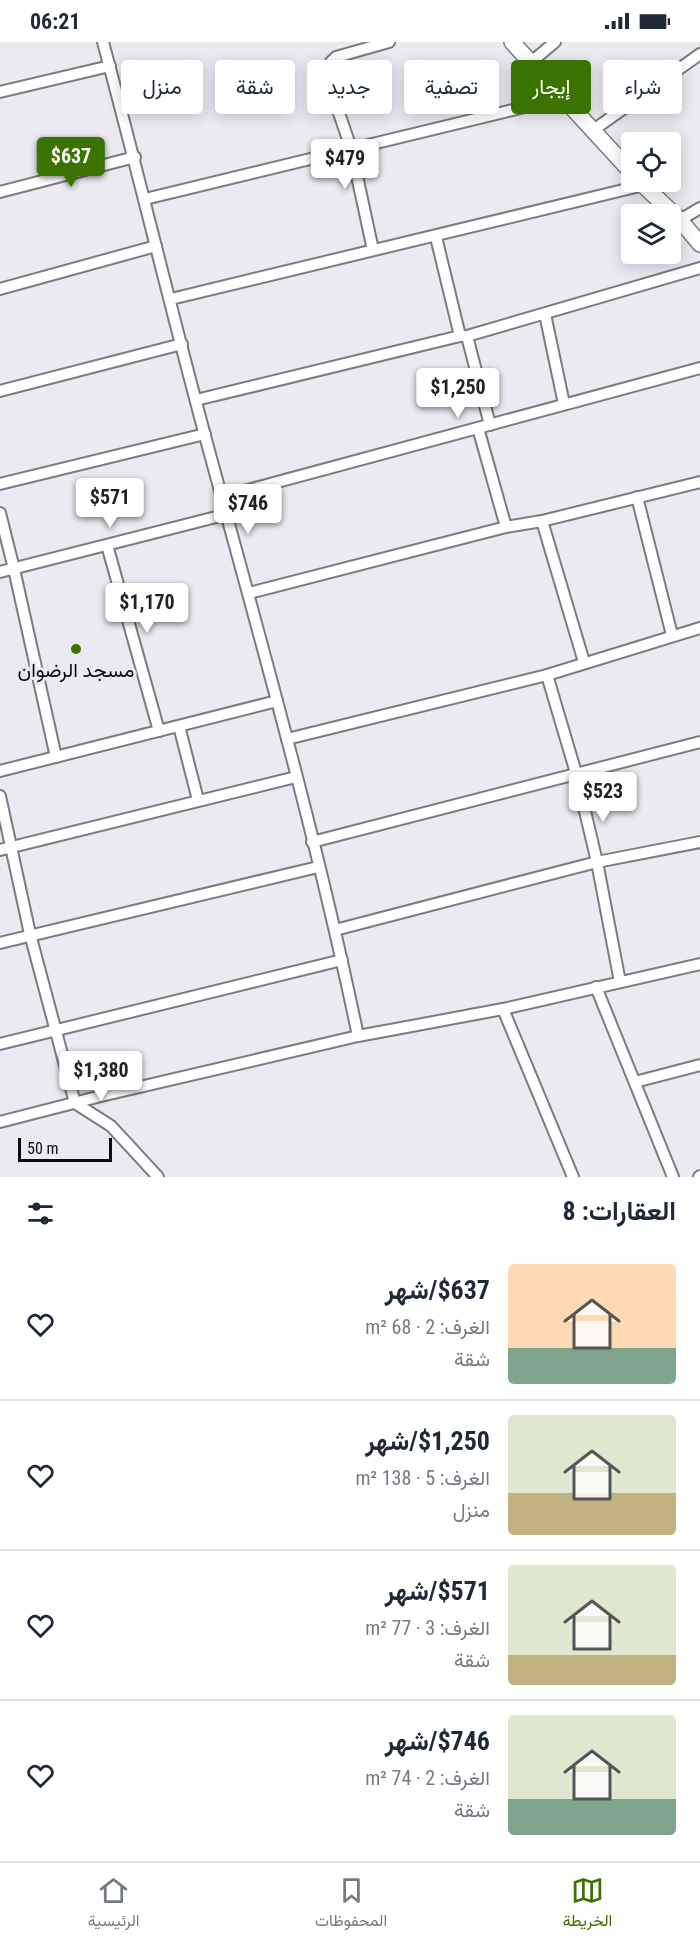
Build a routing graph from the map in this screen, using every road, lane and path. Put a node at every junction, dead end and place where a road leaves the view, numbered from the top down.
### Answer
1 (103, 42) edge
2 (389, 42) edge
3 (512, 42) edge
4 (555, 42) edge
5 (700, 54) edge
6 (527, 60) edge
7 (534, 60) edge
8 (110, 66) junction
9 (0, 92) edge
10 (511, 110) edge
11 (577, 114) edge
12 (592, 131) junction
13 (351, 148) junction
14 (135, 157) junction
15 (621, 161) edge
16 (621, 189) edge
17 (0, 192) edge
18 (651, 192) edge
19 (145, 200) junction
20 (664, 204) edge
21 (700, 208) edge
22 (681, 219) edge
23 (681, 221) edge
24 (436, 237) junction
25 (700, 244) edge
26 (156, 246) junction
27 (373, 250) junction
28 (700, 268) edge
29 (0, 289) edge
30 (171, 299) junction
31 (545, 314) junction
32 (464, 336) junction
33 (182, 344) junction
34 (700, 368) edge
35 (0, 391) edge
36 (196, 400) junction
37 (564, 404) junction
38 (490, 425) junction
39 (478, 428) junction
40 (205, 434) junction
41 (700, 482) edge
42 (0, 484) edge
43 (222, 497) junction
44 (637, 497) junction
45 (0, 513) edge
46 (228, 514) junction
47 (542, 521) junction
48 (506, 527) junction
49 (107, 545) junction
50 (14, 568) junction
51 (0, 572) edge
52 (249, 593) junction
53 (700, 627) edge
54 (672, 635) junction
55 (584, 662) junction
56 (547, 675) junction
57 (277, 701) junction
58 (179, 726) junction
59 (159, 731) junction
60 (287, 739) junction
61 (700, 742) edge
62 (56, 757) junction
63 (0, 771) edge
64 (576, 773) junction
65 (296, 777) junction
66 (0, 796) edge
67 (198, 800) junction
68 (312, 842) junction
69 (700, 842) edge
70 (13, 847) junction
71 (0, 850) edge
72 (597, 862) junction
73 (318, 867) junction
74 (335, 930) junction
75 (30, 934) junction
76 (0, 943) edge
77 (342, 960) junction
78 (700, 964) edge
79 (620, 982) junction
80 (596, 987) junction
81 (503, 1009) junction
82 (55, 1029) junction
83 (358, 1036) junction
84 (0, 1044) edge
85 (700, 1065) edge
86 (635, 1082) junction
87 (75, 1103) junction
88 (0, 1122) edge
89 (158, 1177) edge
90 (573, 1177) edge
91 (673, 1177) edge

1 - 8 street
2 - 13 street
3 - 6 street
4 - 7 street
5 - 12 street
8 - 9 street
8 - 14 street
10 - 13 street
11 - 12 street
12 - 15 street
13 - 19 street
13 - 27 street
14 - 17 street
14 - 19 street
16 - 24 street
18 - 20 street
19 - 26 street
21 - 22 street
23 - 25 street
24 - 27 street
24 - 32 street
26 - 29 street
26 - 30 street
27 - 30 street
28 - 31 street
30 - 33 street
31 - 32 street
31 - 37 street
32 - 36 street
32 - 38 street
33 - 35 street
33 - 36 street
34 - 37 street
36 - 40 street
37 - 38 street
38 - 39 street
39 - 43 street
39 - 48 street
40 - 42 street
40 - 43 street
41 - 44 street
43 - 46 street
44 - 47 street
44 - 54 street
45 - 50 street
46 - 49 street
46 - 52 street
47 - 48 street
47 - 55 street
48 - 52 street
49 - 50 street
49 - 59 street
50 - 51 street
50 - 62 street
52 - 57 street
53 - 54 street
54 - 55 street
55 - 56 street
56 - 60 street
56 - 64 street
57 - 58 street
57 - 60 street
58 - 59 street
58 - 67 street
59 - 62 street
60 - 65 street
61 - 64 street
62 - 63 street
64 - 68 street
64 - 72 street
65 - 67 street
65 - 68 street
66 - 70 street
67 - 70 street
68 - 73 street
69 - 72 street
70 - 71 street
70 - 75 street
72 - 74 street
72 - 79 street
73 - 74 street
73 - 75 street
74 - 77 street
75 - 76 street
75 - 82 street
77 - 82 street
77 - 83 street
78 - 79 street
79 - 80 street
80 - 81 street
80 - 86 street
81 - 83 street
81 - 90 street
82 - 84 street
82 - 87 street
83 - 87 street
85 - 86 street
86 - 91 street
87 - 88 street
87 - 89 street

